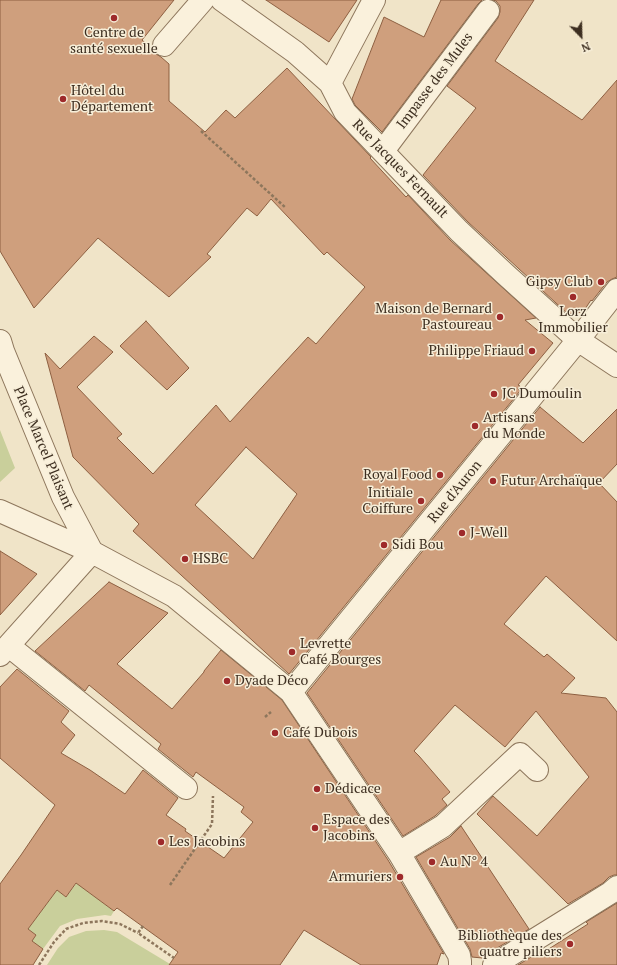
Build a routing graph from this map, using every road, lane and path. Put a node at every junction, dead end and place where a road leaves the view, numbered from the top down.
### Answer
1 (203, 0) edge
2 (222, 0) edge
3 (374, 0) edge
4 (488, 11) dead end
5 (164, 45) dead end
6 (330, 83) junction
7 (201, 131) dead end
8 (383, 150) junction
9 (286, 208) dead end
10 (617, 290) edge
11 (578, 340) junction
12 (1, 348) edge
13 (617, 366) edge
14 (0, 511) edge
15 (92, 552) junction
16 (4, 651) edge
17 (292, 692) junction
18 (536, 770) dead end
19 (186, 788) dead end
20 (214, 793) dead end
21 (399, 853) junction
22 (170, 886) dead end
23 (615, 892) edge
24 (143, 926) dead end
25 (138, 933) junction
26 (174, 958) dead end
27 (38, 965) edge
28 (460, 965) edge
29 (494, 965) edge

1 - 5 street
2 - 6 street, Rue Jacques Fernault
3 - 6 street
4 - 8 street, Impasse des Mules
6 - 8 street, Rue Jacques Fernault
7 - 9 path
8 - 11 street, Rue Jacques Fernault
10 - 11 street, Rue d'Auron
11 - 13 street, Rue Jacques Fernault
11 - 17 street, Rue d'Auron
12 - 15 street, Place Marcel Plaisant
14 - 15 street
15 - 16 street
15 - 17 street
16 - 19 street
17 - 21 street
18 - 21 street
20 - 22 path
21 - 28 street
23 - 29 street
24 - 25 path
25 - 26 path
25 - 27 path

